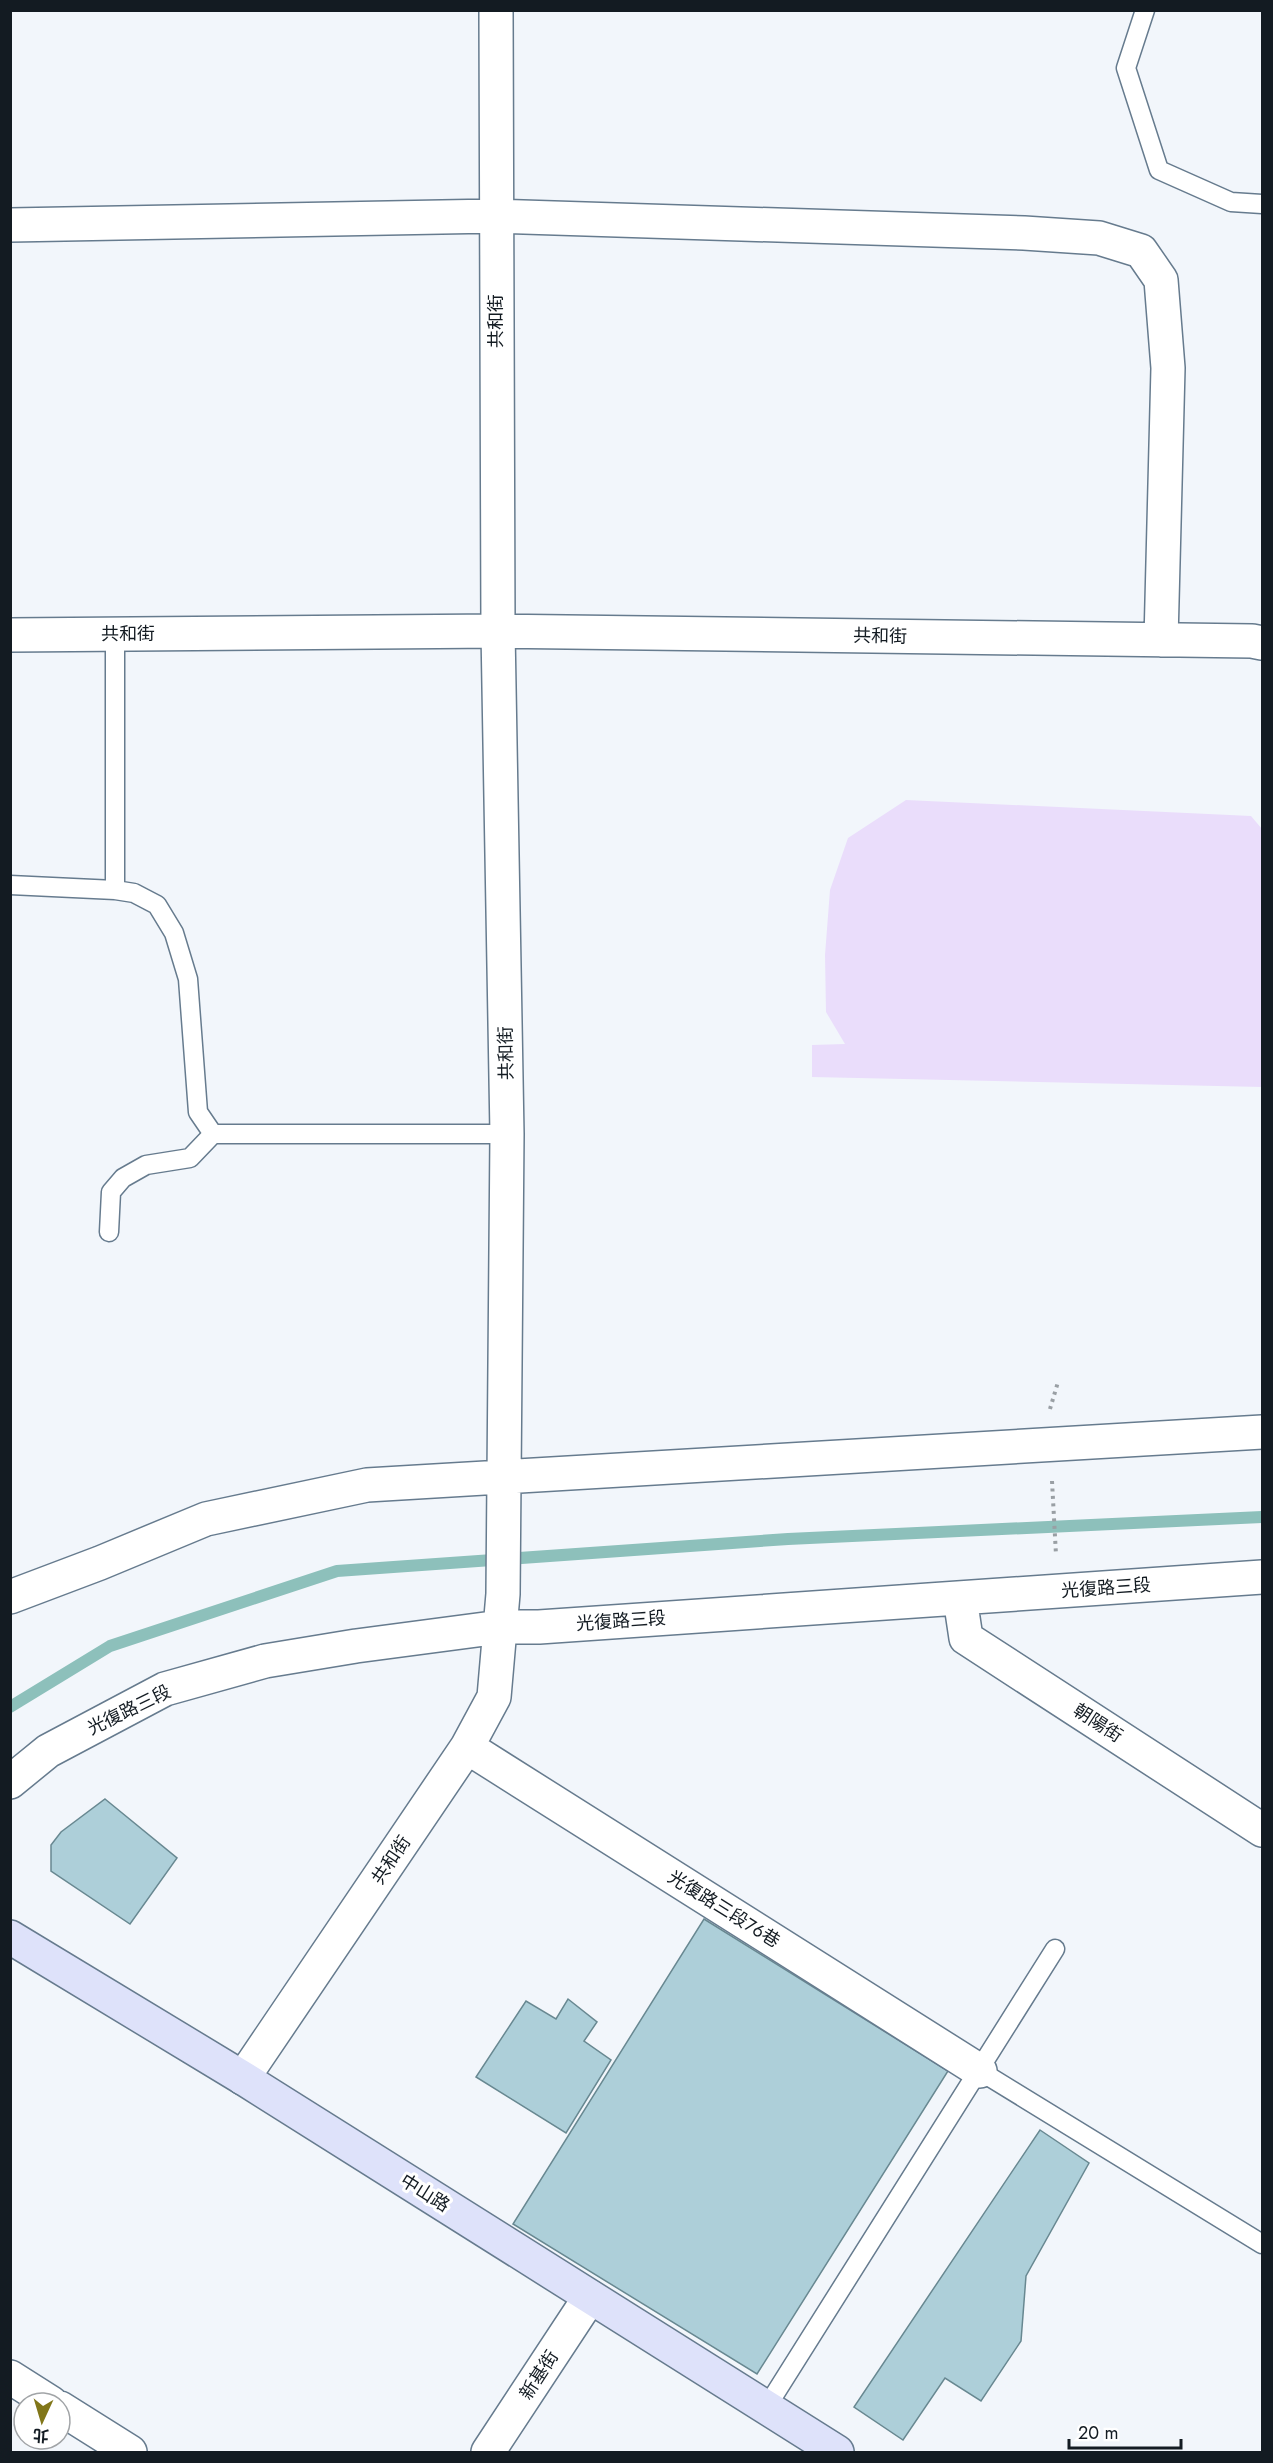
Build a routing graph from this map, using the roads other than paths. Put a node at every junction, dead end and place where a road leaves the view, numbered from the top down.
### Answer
1 (496, 10) edge
2 (1145, 10) edge
3 (1263, 204) edge
4 (495, 216) junction
5 (10, 225) edge
6 (498, 631) junction
7 (10, 634) edge
8 (115, 634) junction
9 (1161, 640) junction
10 (1259, 641) edge
11 (10, 885) edge
12 (115, 890) junction
13 (213, 1134) junction
14 (507, 1134) junction
15 (109, 1232) dead end
16 (1263, 1432) edge
17 (505, 1475) junction
18 (1263, 1577) edge
19 (10, 1597) edge
20 (960, 1599) junction
21 (500, 1627) junction
22 (467, 1747) junction
23 (10, 1782) edge
24 (1263, 1830) edge
25 (10, 1937) edge
26 (1055, 1949) dead end
27 (980, 2071) junction
28 (243, 2078) junction
29 (1263, 2244) edge
30 (590, 2297) junction
31 (10, 2377) edge
32 (32, 2391) edge
33 (766, 2408) junction
34 (72, 2416) edge
35 (130, 2452) edge
36 (488, 2452) edge
37 (837, 2452) edge

1 - 4 street, 共和街
2 - 3 lane
4 - 5 street
4 - 6 street, 共和街
4 - 9 street
6 - 8 street, 共和街
6 - 9 street, 共和街
6 - 14 street, 共和街
7 - 8 street, 共和街
8 - 12 lane
9 - 10 street, 共和街
11 - 12 lane
12 - 13 lane
13 - 14 lane
13 - 15 lane
14 - 17 street, 共和街
16 - 17 street
17 - 19 street
17 - 21 street, 共和街
18 - 20 street, 光復路三段
20 - 21 street, 光復路三段
20 - 24 street, 朝陽街
21 - 22 street, 共和街
21 - 23 street, 光復路三段
22 - 27 street, 光復路三段76巷
22 - 28 street, 共和街
25 - 28 main road, 中山路
26 - 27 lane
27 - 29 lane
27 - 33 lane
28 - 30 main road, 中山路
30 - 33 main road, 中山路
30 - 36 street, 新基街
31 - 32 street
33 - 37 main road, 中山路
34 - 35 street

